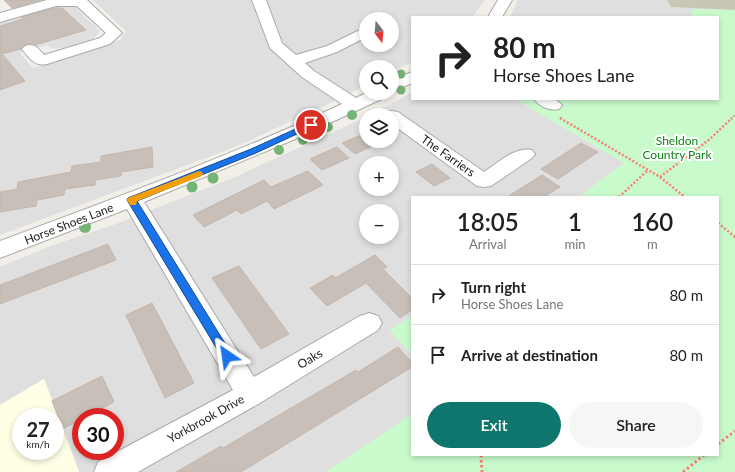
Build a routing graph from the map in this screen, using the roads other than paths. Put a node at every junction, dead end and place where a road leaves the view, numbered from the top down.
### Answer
1 (259, 0) edge
2 (505, 0) edge
3 (496, 16) edge
4 (0, 18) edge
5 (359, 35) edge
6 (30, 49) dead end
7 (294, 61) junction
8 (411, 78) edge
9 (399, 84) edge
10 (359, 96) edge
11 (365, 100) edge
12 (368, 100) edge
13 (380, 108) edge
14 (399, 122) edge
15 (525, 154) dead end
16 (132, 200) junction
17 (0, 250) edge
18 (369, 323) dead end
19 (250, 394) junction
20 (109, 472) edge

1 - 7 street, The Farriers
2 - 3 street
4 - 6 street
5 - 7 street
7 - 10 street, The Farriers
8 - 9 street
11 - 16 street, Horse Shoes Lane
12 - 13 street, The Farriers
14 - 15 street, The Farriers
16 - 17 street, Horse Shoes Lane
16 - 19 street, Yorkbrook Drive
18 - 19 street, Oaks
19 - 20 street, Yorkbrook Drive

